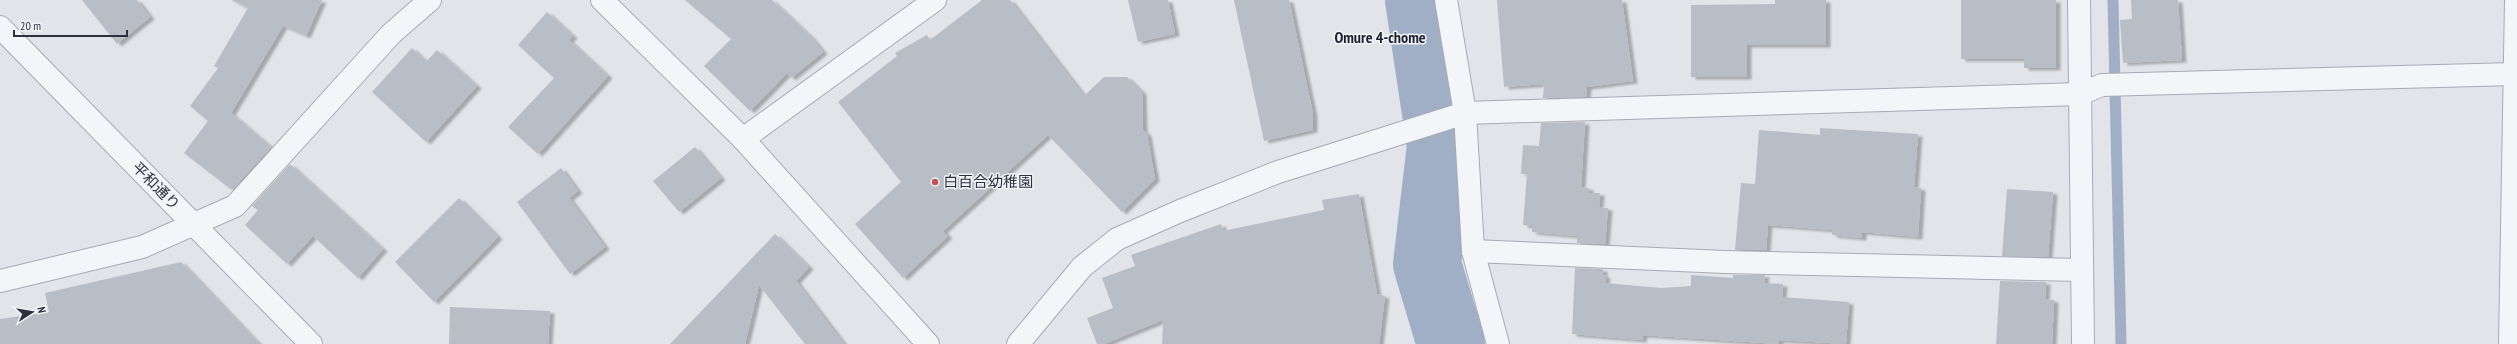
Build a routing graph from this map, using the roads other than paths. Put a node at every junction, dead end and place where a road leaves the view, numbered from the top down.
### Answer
1 (430, 0) edge
2 (602, 0) edge
3 (936, 0) edge
4 (1446, 0) edge
5 (2079, 0) edge
6 (2516, 0) edge
7 (0, 27) edge
8 (2515, 74) junction
9 (2080, 94) junction
10 (1446, 119) junction
11 (743, 139) junction
12 (192, 223) junction
13 (1473, 251) junction
14 (2082, 270) junction
15 (0, 281) edge
16 (311, 344) edge
17 (928, 344) edge
18 (1018, 344) edge
19 (1498, 344) edge
20 (2083, 344) edge
21 (2510, 344) edge

1 - 12 street
2 - 11 street
3 - 11 street
4 - 10 street
5 - 9 street
6 - 8 street
7 - 12 street, 平和通り
8 - 9 street
8 - 21 street
9 - 10 street
9 - 14 street
10 - 13 street
10 - 18 street
11 - 17 street
12 - 15 street
12 - 16 street, 平和通り
13 - 14 street
13 - 19 street
14 - 20 street

